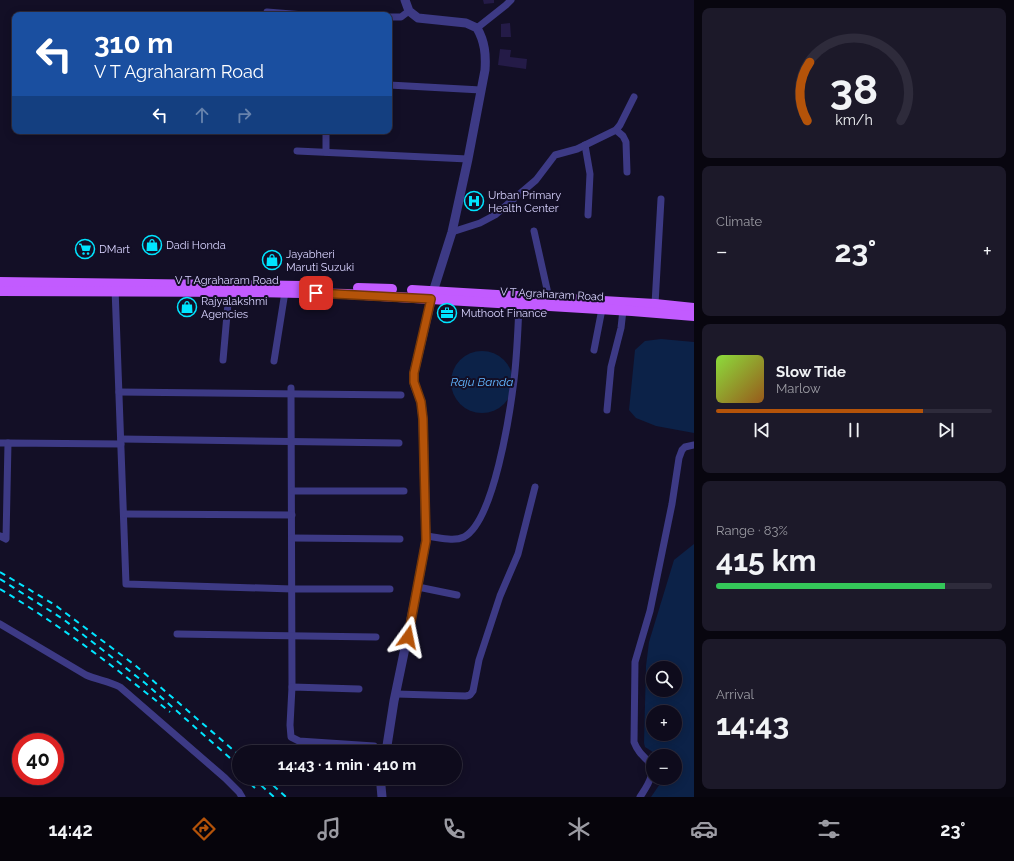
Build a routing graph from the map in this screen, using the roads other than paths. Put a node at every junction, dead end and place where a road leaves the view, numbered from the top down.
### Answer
1 (405, 0) edge
2 (511, 0) edge
3 (409, 11) junction
4 (392, 17) edge
5 (477, 28) junction
6 (392, 85) edge
7 (481, 90) junction
8 (634, 98) dead end
9 (616, 130) junction
10 (326, 134) edge
11 (585, 145) junction
12 (297, 151) dead end
13 (326, 152) junction
14 (468, 159) junction
15 (627, 172) dead end
16 (661, 199) dead end
17 (588, 216) dead end
18 (534, 231) dead end
19 (452, 232) junction
20 (0, 282) edge
21 (115, 288) junction
22 (0, 291) edge
23 (229, 292) junction
24 (285, 292) junction
25 (432, 295) junction
26 (549, 298) junction
27 (655, 304) junction
28 (519, 305) junction
29 (694, 308) edge
30 (602, 309) junction
31 (623, 310) junction
32 (694, 316) edge
33 (594, 350) dead end
34 (223, 360) dead end
35 (274, 361) dead end
36 (291, 391) junction
37 (119, 392) junction
38 (401, 395) dead end
39 (607, 410) dead end
40 (121, 441) junction
41 (291, 442) junction
42 (0, 443) edge
43 (8, 443) junction
44 (399, 443) dead end
45 (694, 445) edge
46 (535, 487) dead end
47 (292, 491) junction
48 (404, 491) dead end
49 (124, 514) junction
50 (292, 515) junction
51 (0, 536) edge
52 (426, 536) junction
53 (292, 538) junction
54 (400, 539) dead end
55 (418, 588) junction
56 (292, 589) junction
57 (390, 589) dead end
58 (456, 595) dead end
59 (0, 624) edge
60 (177, 634) dead end
61 (292, 636) junction
62 (376, 637) dead end
63 (292, 687) junction
64 (359, 689) dead end
65 (396, 694) junction
66 (359, 745) edge
67 (387, 745) edge
68 (381, 785) edge
69 (242, 797) edge
70 (382, 797) edge
71 (640, 797) edge

1 - 3 street
2 - 5 street
3 - 4 street
3 - 5 street
5 - 7 street
6 - 7 street
7 - 14 street
8 - 9 street
9 - 11 street
9 - 15 street
10 - 13 street
11 - 17 street
11 - 19 street
12 - 13 street
13 - 14 street
14 - 19 street
16 - 27 street
18 - 26 street
19 - 25 street
20 - 21 main road, V T Agraharam Road
21 - 22 main road, V T Agraharam Road
21 - 23 main road, V T Agraharam Road
21 - 25 main road, V T Agraharam Road
21 - 37 street
23 - 24 main road, V T Agraharam Road
23 - 34 street
24 - 25 main road, V T Agraharam Road
24 - 35 street
25 - 26 main road
25 - 28 main road, V T Agraharam Road
25 - 52 street
26 - 27 main road
27 - 29 main road
28 - 30 main road, V T Agraharam Road
28 - 52 street
30 - 31 main road, V T Agraharam Road
30 - 33 street
31 - 32 main road, V T Agraharam Road
31 - 39 street
36 - 37 street
36 - 38 street
36 - 41 street
37 - 40 street
40 - 41 street
40 - 43 street
40 - 49 street
41 - 44 street
41 - 47 street
42 - 43 street
43 - 51 street
45 - 71 street
46 - 65 street
47 - 48 street
47 - 50 street
49 - 50 street
49 - 56 street
50 - 53 street
52 - 55 street
53 - 54 street
53 - 56 street
55 - 58 street
55 - 65 street
56 - 57 street
56 - 61 street
59 - 69 street
60 - 61 street
61 - 62 street
61 - 63 street
63 - 64 street
63 - 66 street
65 - 67 street
68 - 70 street

